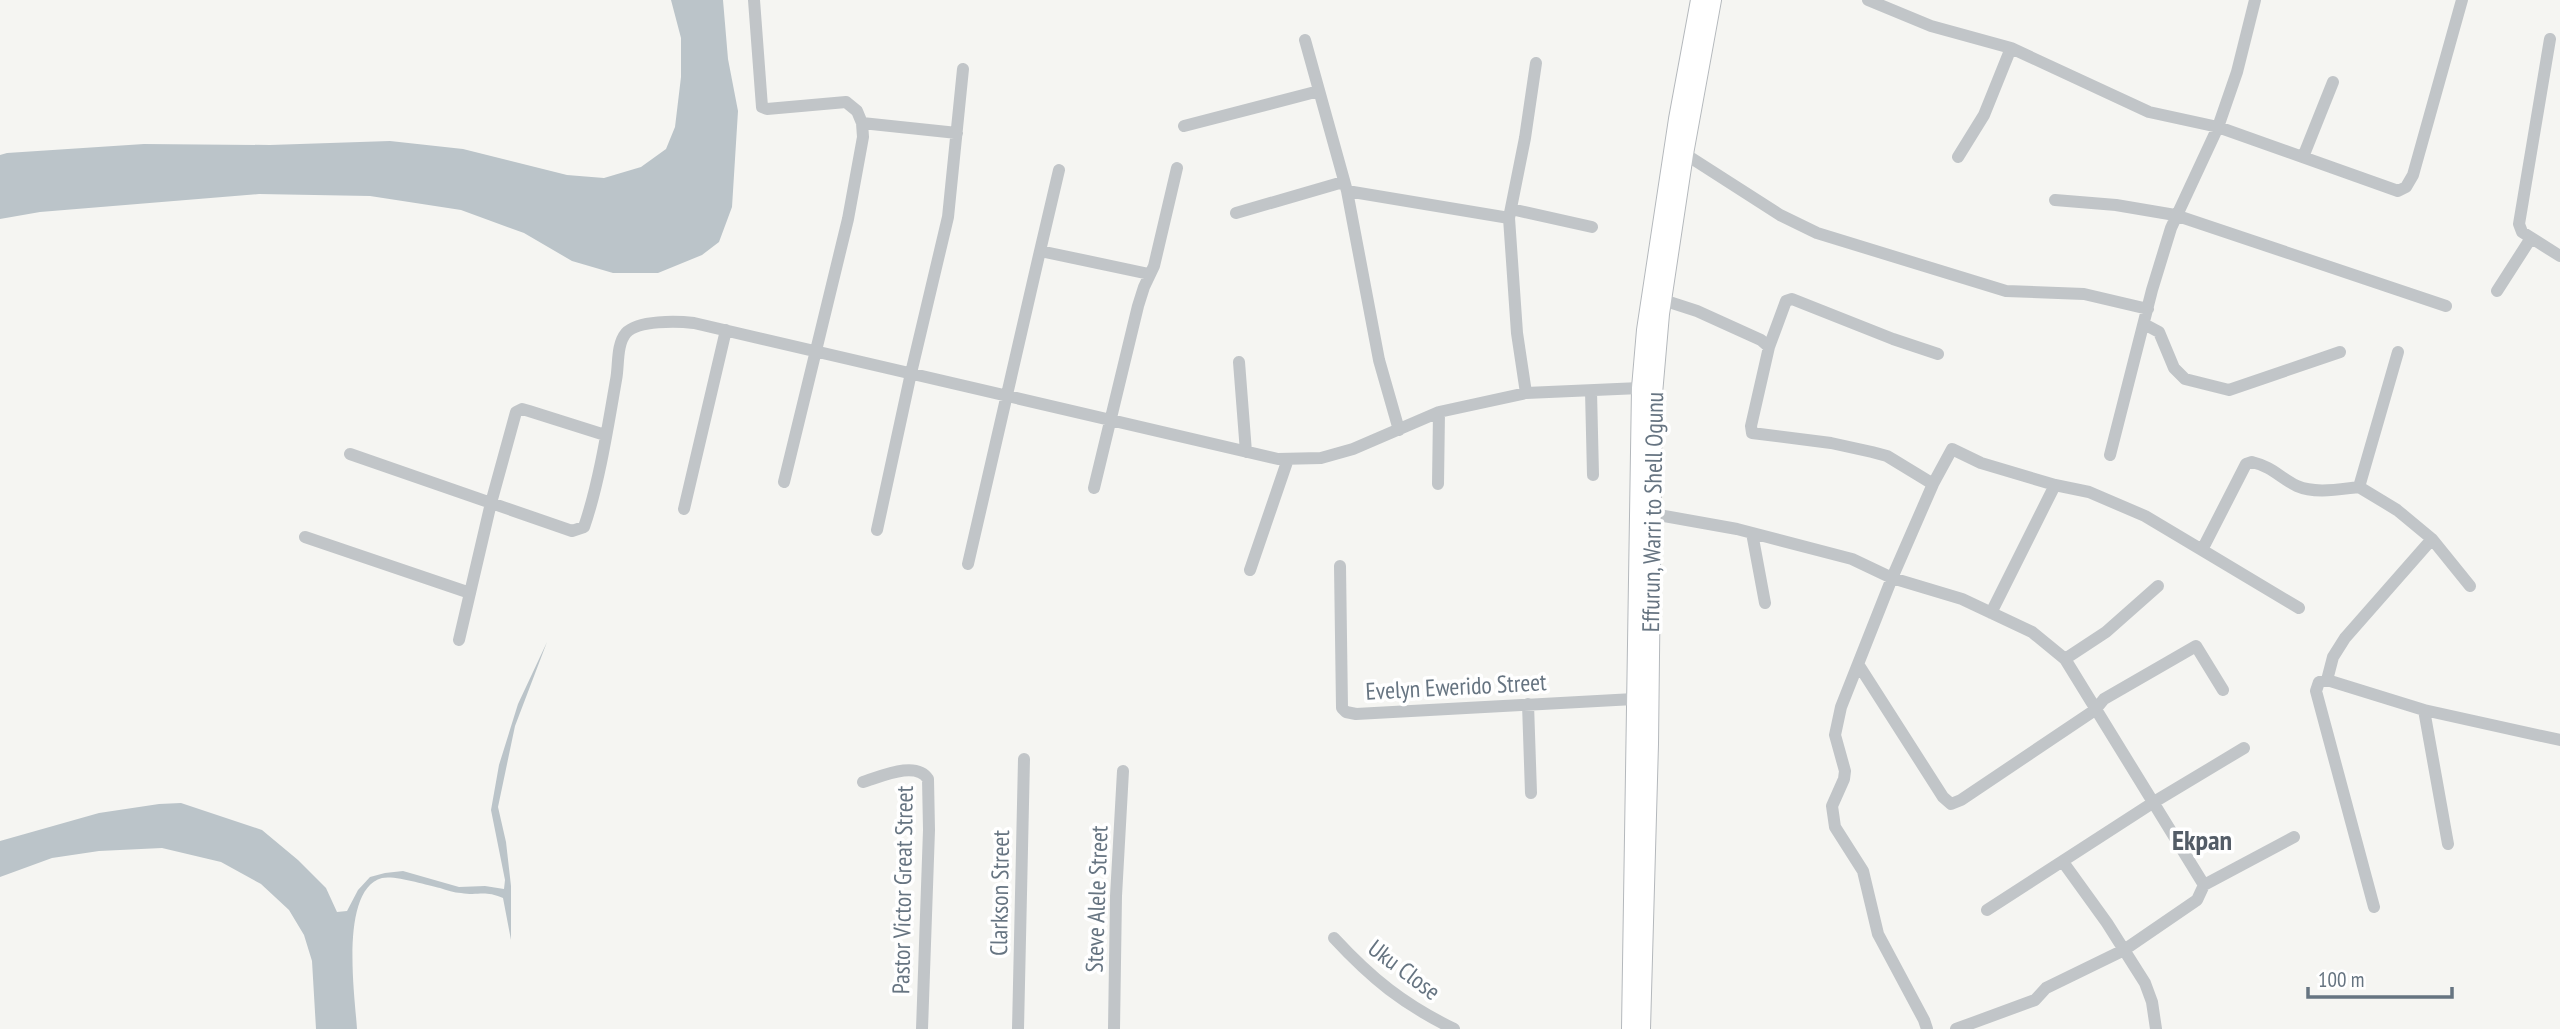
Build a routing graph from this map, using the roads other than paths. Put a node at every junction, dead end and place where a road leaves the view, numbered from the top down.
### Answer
1 (754, 0) edge
2 (1699, 0) edge
3 (1713, 0) edge
4 (1868, 0) edge
5 (2255, 0) edge
6 (2462, 0) edge
7 (2550, 39) dead end
8 (1305, 40) dead end
9 (2011, 48) junction
10 (1536, 63) dead end
11 (963, 69) dead end
12 (2333, 82) dead end
13 (1319, 91) junction
14 (863, 123) junction
15 (1184, 126) dead end
16 (2218, 127) junction
17 (957, 133) junction
18 (1685, 154) junction
19 (1958, 157) dead end
20 (2304, 158) junction
21 (1177, 168) dead end
22 (1059, 170) dead end
23 (1345, 187) junction
24 (2055, 200) dead end
25 (1237, 213) dead end
26 (1510, 214) junction
27 (2175, 215) junction
28 (1592, 227) dead end
29 (2531, 238) junction
30 (1040, 251) junction
31 (2560, 257) edge
32 (1149, 274) junction
33 (2497, 291) dead end
34 (1663, 300) junction
35 (2446, 306) dead end
36 (2148, 309) junction
37 (2144, 324) junction
38 (726, 330) junction
39 (1769, 347) junction
40 (815, 350) junction
41 (2340, 352) dead end
42 (2398, 352) dead end
43 (1938, 354) dead end
44 (1239, 362) dead end
45 (911, 373) junction
46 (1640, 388) junction
47 (1591, 391) junction
48 (1526, 393) junction
49 (1006, 395) junction
50 (1439, 412) junction
51 (1111, 421) junction
52 (1399, 430) junction
53 (605, 435) junction
54 (1246, 452) junction
55 (350, 454) dead end
56 (2110, 455) dead end
57 (1287, 459) junction
58 (1593, 475) dead end
59 (784, 482) dead end
60 (1438, 484) dead end
61 (1933, 484) junction
62 (2054, 485) junction
63 (2359, 487) junction
64 (1094, 488) dead end
65 (491, 503) junction
66 (684, 509) dead end
67 (1653, 514) junction
68 (877, 530) dead end
69 (1752, 533) junction
70 (305, 537) dead end
71 (2432, 539) junction
72 (2202, 550) junction
73 (968, 564) dead end
74 (1340, 566) dead end
75 (1250, 570) dead end
76 (1892, 578) junction
77 (2158, 586) dead end
78 (2470, 586) dead end
79 (470, 593) junction
80 (1765, 603) dead end
81 (2299, 608) dead end
82 (1991, 613) junction
83 (459, 640) dead end
84 (2065, 659) junction
85 (1858, 664) junction
86 (2327, 680) junction
87 (2223, 690) dead end
88 (1634, 699) junction
89 (1528, 704) junction
90 (2095, 710) junction
91 (2424, 710) junction
92 (2560, 740) edge
93 (1641, 744) junction
94 (2244, 748) dead end
95 (1024, 759) dead end
96 (1123, 771) dead end
97 (863, 782) dead end
98 (1531, 793) dead end
99 (2154, 802) junction
100 (2294, 837) dead end
101 (2448, 844) dead end
102 (2063, 862) junction
103 (2204, 884) junction
104 (2374, 907) dead end
105 (1987, 910) dead end
106 (1334, 938) dead end
107 (2124, 950) junction
108 (922, 1029) edge
109 (1018, 1029) edge
110 (1114, 1029) edge
111 (1454, 1029) edge
112 (1630, 1029) edge
113 (1642, 1029) edge
114 (1927, 1029) edge
115 (1956, 1029) edge
116 (2156, 1029) edge

1 - 14 street
2 - 46 main road, Effurun, Warri to Shell Ogunu
3 - 18 main road, Effurun, Warri to Shell Ogunu
4 - 9 street
5 - 16 street
6 - 20 street
7 - 29 street
8 - 13 street
9 - 16 street
9 - 19 street
10 - 26 street
11 - 17 street
12 - 20 street
13 - 15 street
13 - 23 street
14 - 17 street
14 - 40 street
16 - 20 street
16 - 27 street
17 - 45 street
18 - 34 main road, Effurun, Warri to Shell Ogunu
18 - 36 street
21 - 32 street
22 - 30 street
23 - 25 street
23 - 26 street
23 - 52 street
24 - 27 street
26 - 28 street
26 - 48 street
27 - 35 street
27 - 36 street
29 - 31 street
29 - 33 street
30 - 32 street
30 - 49 street
32 - 51 street
34 - 39 street
34 - 67 main road, Effurun, Warri to Shell Ogunu
36 - 37 street
37 - 41 street
37 - 56 street
38 - 40 street
38 - 53 street
38 - 66 street
39 - 43 street
39 - 61 street
40 - 45 street
40 - 59 street
42 - 63 street
44 - 54 street
45 - 49 street
45 - 68 street
46 - 47 street
46 - 88 main road, Effurun, Warri to Shell Ogunu
47 - 48 street
47 - 58 street
48 - 50 street
49 - 51 street
49 - 73 street
50 - 52 street
50 - 60 street
51 - 54 street
51 - 64 street
52 - 57 street
53 - 65 street
53 - 65 street
54 - 57 street
55 - 65 street
57 - 75 street
61 - 62 street
61 - 76 street
62 - 72 street
62 - 82 street
63 - 71 street
63 - 72 street
65 - 79 street
67 - 69 street
67 - 93 main road, Effurun, Warri to Shell Ogunu
69 - 76 street
69 - 80 street
70 - 79 street
71 - 78 street
71 - 86 street
72 - 81 street
74 - 89 street, Evelyn Ewerido Street
76 - 82 street
76 - 85 street
77 - 84 street
79 - 83 street
82 - 84 street
84 - 90 street
85 - 90 street
85 - 114 street
86 - 91 street
86 - 104 street
87 - 90 street
88 - 89 street, Evelyn Ewerido Street
88 - 93 main road, Effurun, Warri to Shell Ogunu
89 - 98 street
90 - 99 street
91 - 92 street
91 - 101 street
93 - 112 main road, Effurun, Warri to Shell Ogunu
93 - 113 main road, Effurun, Warri to Shell Ogunu
94 - 99 street
95 - 109 street, Clarkson Street
96 - 110 street, Steve Alele Street
97 - 108 street, Pastor Victor Great Street
99 - 102 street
99 - 103 street
100 - 103 street
102 - 105 street
102 - 107 street
103 - 107 street
106 - 111 street, Uku Close
107 - 115 street
107 - 116 street

